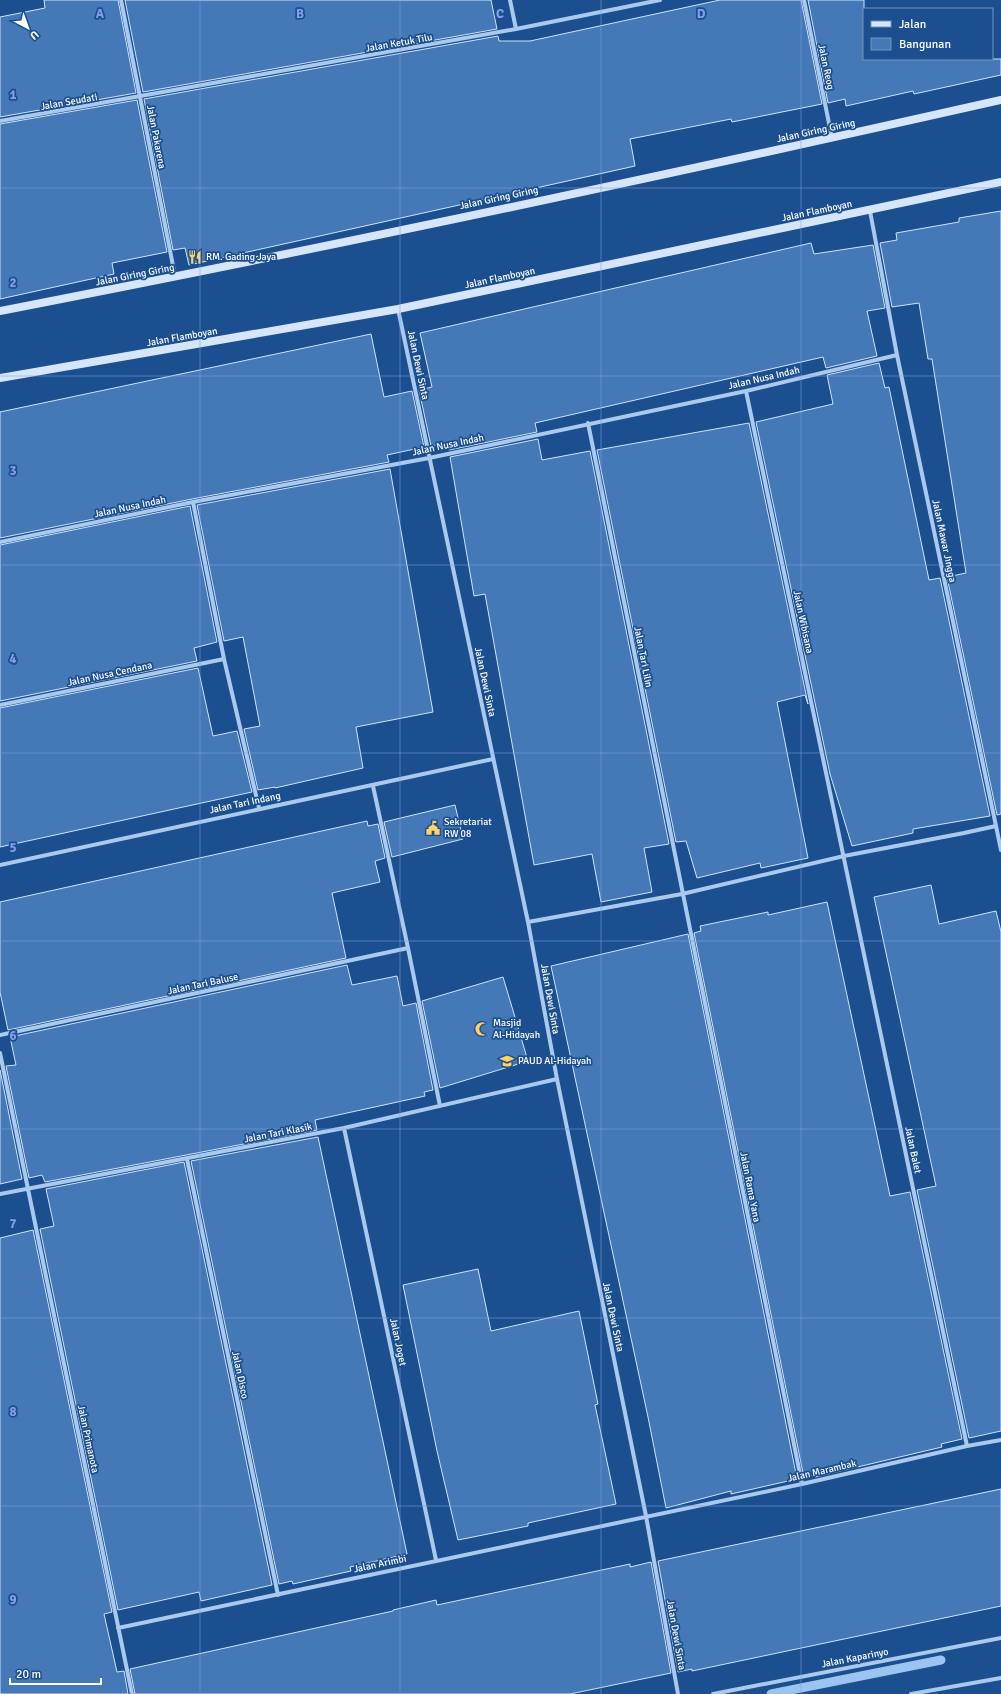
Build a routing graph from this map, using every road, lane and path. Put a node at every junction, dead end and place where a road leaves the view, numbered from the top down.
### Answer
1 (121, 0) edge
2 (510, 0) edge
3 (660, 0) edge
4 (804, 0) edge
5 (654, 1) edge
6 (516, 29) junction
7 (140, 98) junction
8 (1001, 100) edge
9 (0, 121) edge
10 (832, 138) junction
11 (1001, 182) edge
12 (870, 211) junction
13 (175, 277) junction
14 (398, 309) junction
15 (0, 311) edge
16 (897, 355) junction
17 (0, 378) edge
18 (746, 391) junction
19 (588, 423) junction
20 (430, 458) junction
21 (193, 502) junction
22 (0, 542) edge
23 (224, 659) junction
24 (0, 705) edge
25 (493, 759) junction
26 (373, 786) junction
27 (258, 808) junction
28 (996, 826) junction
29 (1001, 850) edge
30 (844, 856) junction
31 (0, 865) edge
32 (682, 894) junction
33 (528, 922) junction
34 (408, 948) junction
35 (0, 1035) edge
36 (0, 1053) edge
37 (556, 1079) junction
38 (440, 1106) junction
39 (344, 1128) junction
40 (186, 1159) junction
41 (28, 1188) junction
42 (0, 1194) edge
43 (1001, 1440) edge
44 (967, 1446) junction
45 (802, 1484) junction
46 (646, 1516) junction
47 (436, 1560) junction
48 (278, 1595) junction
49 (118, 1628) junction
50 (1001, 1638) edge
51 (1001, 1678) edge
52 (132, 1694) edge
53 (678, 1694) edge
54 (713, 1694) edge
55 (911, 1694) edge

1 - 7 street, Jalan Pakarena
2 - 6 street
3 - 5 street, Jalan Ketuk Tilu
4 - 10 street, Jalan Reog
5 - 6 street, Jalan Ketuk Tilu
6 - 7 street, Jalan Ketuk Tilu
7 - 9 street, Jalan Seudati
7 - 13 street, Jalan Pakarena
8 - 10 street, Jalan Giring Giring
10 - 13 street, Jalan Giring Giring
11 - 12 street, Jalan Flamboyan
12 - 14 street, Jalan Flamboyan
12 - 16 street, Jalan Mawar Jingga
13 - 15 street, Jalan Giring Giring
14 - 17 street, Jalan Flamboyan
14 - 20 street, Jalan Dewi Sinta
16 - 18 street, Jalan Nusa Indah
16 - 28 street, Jalan Mawar Jingga
18 - 19 street, Jalan Nusa Indah
18 - 30 street, Jalan Wibisana
19 - 20 street, Jalan Nusa Indah
19 - 32 street, Jalan Tari Lilin
20 - 21 street, Jalan Nusa Indah
20 - 25 street, Jalan Dewi Sinta
21 - 22 street, Jalan Nusa Indah
21 - 23 street
23 - 24 street, Jalan Nusa Cendana
23 - 27 street
25 - 26 street, Jalan Tari Indang
25 - 33 street, Jalan Dewi Sinta
26 - 27 street, Jalan Tari Indang
26 - 34 street
27 - 31 street, Jalan Tari Indang
28 - 29 street, Jalan Mawar Jingga
28 - 30 street
30 - 32 street
30 - 44 street, Jalan Balet
32 - 33 street
32 - 45 street, Jalan Rama Yana
33 - 37 street, Jalan Dewi Sinta
34 - 35 street, Jalan Tari Baluse
34 - 38 street
36 - 41 street, Jalan Primanota
37 - 38 street, Jalan Tari Klasik
37 - 46 street, Jalan Dewi Sinta
38 - 39 street, Jalan Tari Klasik
39 - 40 street, Jalan Tari Klasik
39 - 47 street, Jalan Joget
40 - 41 street, Jalan Tari Klasik
40 - 48 street, Jalan Disco
41 - 42 street, Jalan Tari Klasik
41 - 49 street, Jalan Primanota
43 - 44 street, Jalan Marambak
44 - 45 street, Jalan Marambak
45 - 46 street, Jalan Marambak
46 - 47 street, Jalan Arimbi
46 - 53 street, Jalan Dewi Sinta
47 - 48 street, Jalan Arimbi
48 - 49 street, Jalan Arimbi
49 - 52 street, Jalan Primanota
50 - 54 street, Jalan Kaparinyo
51 - 55 street

